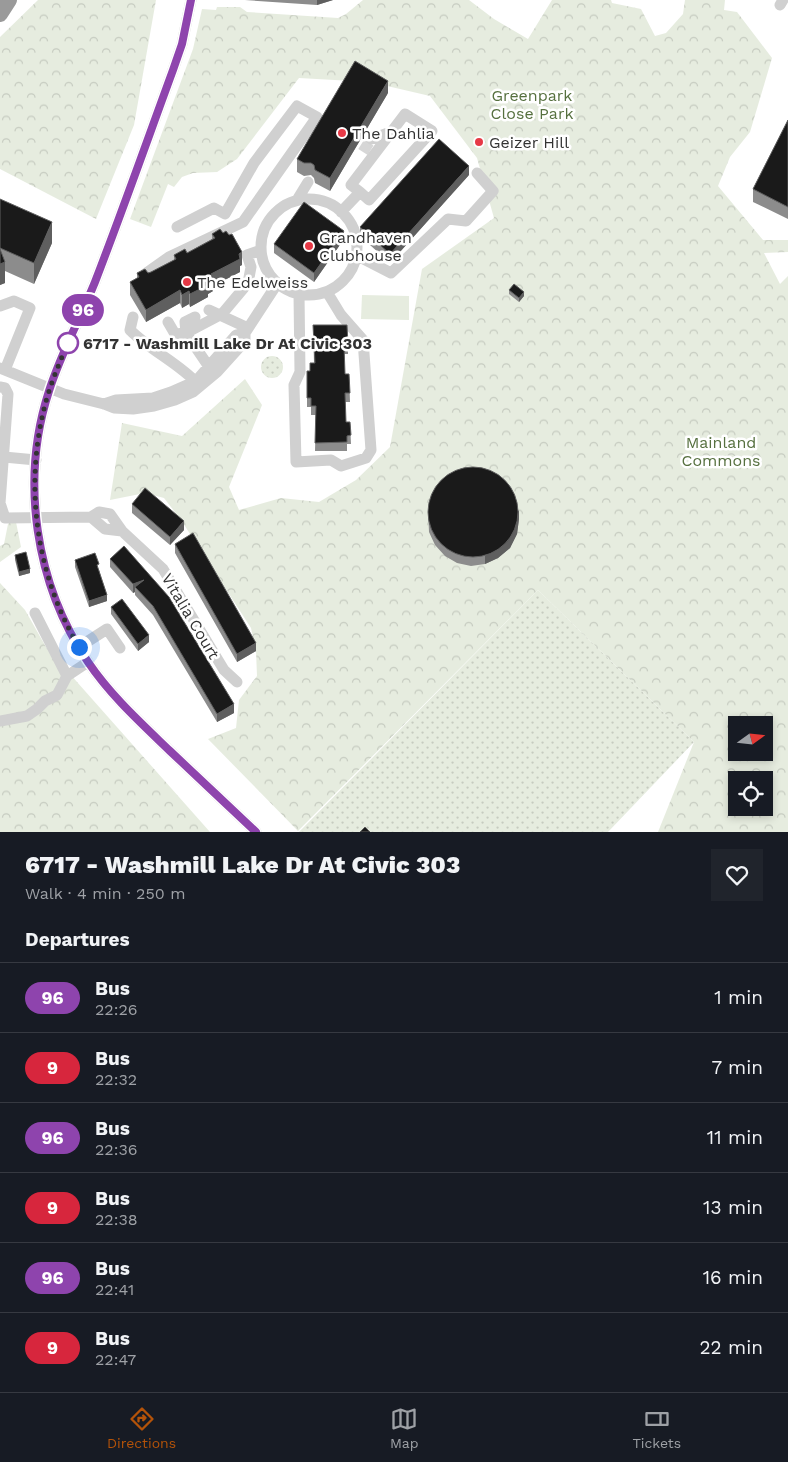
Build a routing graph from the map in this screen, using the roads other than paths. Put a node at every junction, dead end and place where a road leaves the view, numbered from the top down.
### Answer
1 (9, 0) edge
2 (191, 0) edge
3 (0, 14) edge
4 (391, 132) junction
5 (371, 139) tunnel mouth
6 (363, 152) tunnel mouth
7 (360, 172) junction
8 (477, 173) dead end
9 (308, 182) dead end
10 (360, 192) junction
11 (297, 200) junction
12 (341, 212) junction
13 (225, 214) junction
14 (243, 222) junction
15 (177, 227) dead end
16 (264, 230) junction
17 (261, 250) junction
18 (356, 255) junction
19 (145, 274) edge
20 (277, 284) junction
21 (327, 292) junction
22 (299, 294) junction
23 (0, 306) edge
24 (209, 310) dead end
25 (222, 314) junction
26 (133, 317) dead end
27 (195, 317) dead end
28 (168, 322) dead end
29 (247, 330) junction
30 (186, 333) junction
31 (209, 367) junction
32 (3, 369) edge
33 (198, 384) junction
34 (0, 387) edge
35 (50, 389) junction
36 (4, 457) junction
37 (36, 460) junction
38 (0, 503) edge
39 (36, 517) junction
40 (35, 612) dead end
41 (79, 647) junction
42 (120, 648) dead end
43 (88, 662) junction
44 (67, 676) junction
45 (237, 682) dead end
46 (0, 721) edge
47 (256, 832) edge

1 - 3 highway
2 - 35 street
4 - 5 street
4 - 7 street
4 - 10 street
6 - 7 street
7 - 10 street
8 - 18 street
9 - 11 street
10 - 12 street
11 - 12 street
11 - 16 street
12 - 18 street
13 - 14 street
13 - 14 street
13 - 15 street
14 - 16 street
14 - 19 street
16 - 17 street
17 - 20 street
17 - 25 street
18 - 21 street
20 - 22 street
20 - 29 street
21 - 22 street
21 - 22 street
23 - 32 street
24 - 25 street
25 - 29 street
25 - 30 street
26 - 33 street
27 - 30 street
28 - 30 street
29 - 31 street
29 - 33 street
30 - 31 street
31 - 33 street
32 - 35 street
33 - 35 street
34 - 36 street
35 - 37 street
36 - 37 street
36 - 38 street
37 - 39 street
38 - 39 street, Vitalia Court
39 - 41 street
39 - 45 street, Vitalia Court
40 - 44 street
41 - 42 street
41 - 43 street
43 - 44 street
43 - 47 street
44 - 46 street

